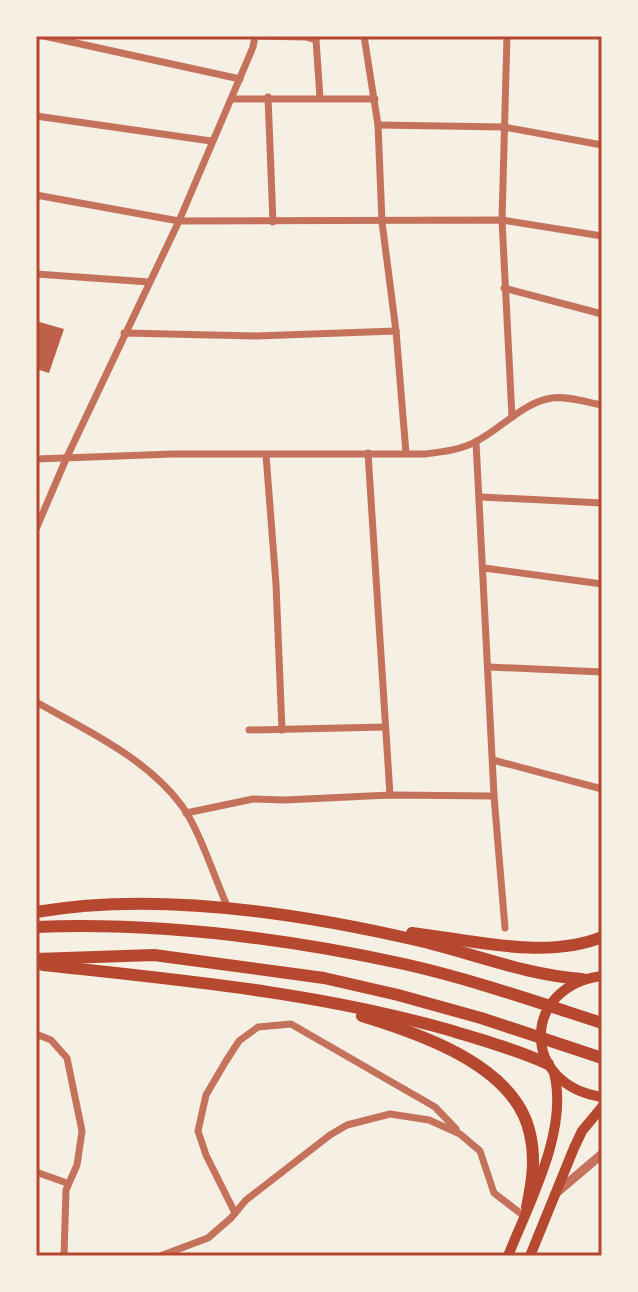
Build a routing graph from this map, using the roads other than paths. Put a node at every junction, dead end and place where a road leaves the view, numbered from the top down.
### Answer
1 (44, 36) edge
2 (255, 36) edge
3 (364, 36) edge
4 (507, 36) edge
5 (240, 79) junction
6 (268, 97) junction
7 (320, 98) junction
8 (232, 99) junction
9 (375, 99) junction
10 (36, 116) edge
11 (378, 125) junction
12 (504, 127) junction
13 (211, 141) junction
14 (602, 145) edge
15 (36, 195) edge
16 (502, 220) junction
17 (179, 221) junction
18 (273, 222) junction
19 (382, 222) junction
20 (602, 236) edge
21 (36, 274) edge
22 (149, 282) junction
23 (504, 288) junction
24 (602, 314) edge
25 (396, 331) junction
26 (124, 333) junction
27 (602, 405) edge
28 (512, 417) junction
29 (476, 442) junction
30 (368, 453) junction
31 (406, 453) junction
32 (266, 455) junction
33 (36, 459) edge
34 (66, 459) junction
35 (481, 497) junction
36 (602, 503) edge
37 (36, 529) edge
38 (484, 568) junction
39 (602, 584) edge
40 (489, 667) junction
41 (602, 672) edge
42 (36, 702) edge
43 (385, 727) junction
44 (249, 730) dead end
45 (282, 730) junction
46 (493, 760) junction
47 (602, 789) edge
48 (390, 795) junction
49 (494, 796) junction
50 (186, 813) junction
51 (229, 910) junction
52 (36, 912) edge
53 (342, 924) junction
54 (36, 927) edge
55 (505, 928) dead end
56 (602, 937) edge
57 (36, 962) edge
58 (602, 976) edge
59 (582, 979) junction
60 (298, 996) junction
61 (602, 1023) edge
62 (36, 1034) edge
63 (602, 1058) edge
64 (551, 1068) junction
65 (602, 1097) edge
66 (602, 1107) edge
67 (460, 1134) junction
68 (602, 1154) edge
69 (36, 1172) edge
70 (67, 1183) junction
71 (555, 1194) junction
72 (525, 1212) junction
73 (235, 1213) junction
74 (64, 1256) edge
75 (160, 1256) edge
76 (508, 1256) edge
77 (530, 1256) edge

1 - 5 street
2 - 5 street
2 - 7 street
3 - 9 street
4 - 12 street
5 - 8 street
6 - 7 street
6 - 8 street
6 - 18 street
7 - 9 street
8 - 13 street
9 - 11 street
10 - 13 street
11 - 12 street
11 - 19 street
12 - 14 street
12 - 16 street
13 - 17 street
15 - 17 street
16 - 19 street
16 - 20 street
16 - 23 street
17 - 18 street
17 - 22 street
18 - 19 street
19 - 25 street
21 - 22 street
22 - 26 street
23 - 24 street
23 - 28 street
25 - 26 street
25 - 31 street
26 - 34 street
27 - 28 street
28 - 29 street
29 - 31 street
29 - 35 street
30 - 31 street
30 - 32 street
30 - 43 street
32 - 34 street
32 - 45 street
33 - 34 street
34 - 37 street
35 - 36 street
35 - 38 street
38 - 39 street
38 - 40 street
40 - 41 street
40 - 46 street
42 - 50 street
43 - 45 street
43 - 48 street
44 - 45 street
46 - 47 street
46 - 49 street
48 - 49 street
48 - 50 street
49 - 55 street
50 - 51 street
51 - 52 highway
51 - 53 highway
53 - 56 highway
53 - 59 highway
54 - 61 highway
57 - 60 highway
57 - 63 highway
58 - 59 main road
59 - 64 main road
60 - 64 highway
60 - 72 highway
62 - 70 street
64 - 65 main road
64 - 72 main road
66 - 71 main road
67 - 72 street
67 - 73 street
67 - 73 street
68 - 71 street
69 - 70 street
70 - 74 street
71 - 77 main road
72 - 76 main road
73 - 75 street

